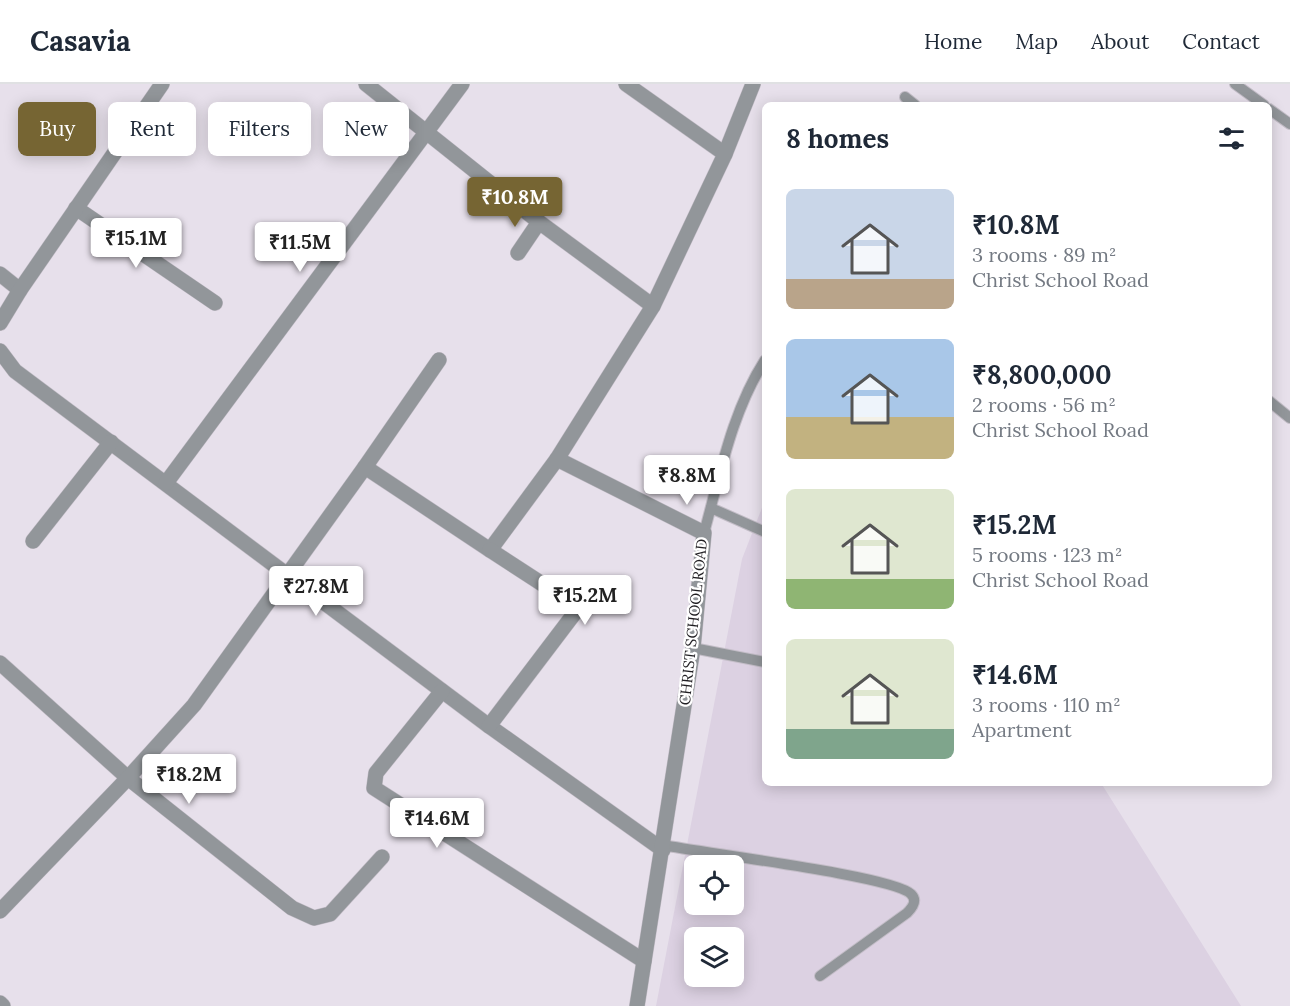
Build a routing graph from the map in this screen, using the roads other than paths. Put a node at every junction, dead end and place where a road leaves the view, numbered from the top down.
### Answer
1 (162, 84) edge
2 (366, 84) edge
3 (462, 84) edge
4 (626, 84) edge
5 (753, 84) edge
6 (1235, 84) edge
7 (905, 97) dead end
8 (911, 102) edge
9 (1260, 102) edge
10 (1272, 111) edge
11 (1290, 124) edge
12 (426, 130) junction
13 (725, 154) junction
14 (76, 208) junction
15 (539, 222) junction
16 (518, 253) dead end
17 (0, 274) edge
18 (20, 290) junction
19 (215, 303) dead end
20 (653, 306) junction
21 (0, 323) edge
22 (0, 351) edge
23 (439, 360) dead end
24 (762, 373) edge
25 (1272, 403) edge
26 (1290, 418) edge
27 (111, 442) junction
28 (557, 459) junction
29 (365, 467) junction
30 (166, 483) junction
31 (711, 508) junction
32 (762, 531) edge
33 (704, 533) junction
34 (33, 541) dead end
35 (490, 550) junction
36 (287, 574) junction
37 (693, 648) junction
38 (762, 661) edge
39 (0, 663) edge
40 (442, 691) junction
41 (489, 726) junction
42 (128, 778) junction
43 (663, 847) junction
44 (382, 857) dead end
45 (0, 911) edge
46 (644, 961) junction
47 (820, 976) dead end
48 (0, 1003) edge
49 (3, 1006) edge
50 (637, 1006) edge

1 - 14 street
2 - 12 street
3 - 12 street
4 - 13 street
5 - 13 street
6 - 9 lane
7 - 8 lane
10 - 11 lane
12 - 15 street
12 - 30 street
13 - 20 street
14 - 18 street
14 - 19 street
15 - 16 street
15 - 20 street
17 - 18 street
18 - 21 street
20 - 28 street
22 - 27 street
23 - 29 street
24 - 31 lane
25 - 26 lane
27 - 30 street
27 - 34 street
28 - 33 street, CHRIST SCHOOL ROAD
28 - 35 street
29 - 35 street
29 - 36 street
30 - 36 street
31 - 32 lane
31 - 33 lane
33 - 37 street, CHRIST SCHOOL ROAD
35 - 41 street
36 - 40 street
36 - 42 street
37 - 38 lane
37 - 43 street, CHRIST SCHOOL ROAD
39 - 42 street
40 - 41 street
40 - 46 street
41 - 43 street
42 - 44 street
42 - 45 street
43 - 46 street, CHRIST SCHOOL ROAD
43 - 47 lane
46 - 50 street, CHRIST SCHOOL ROAD
48 - 49 street

